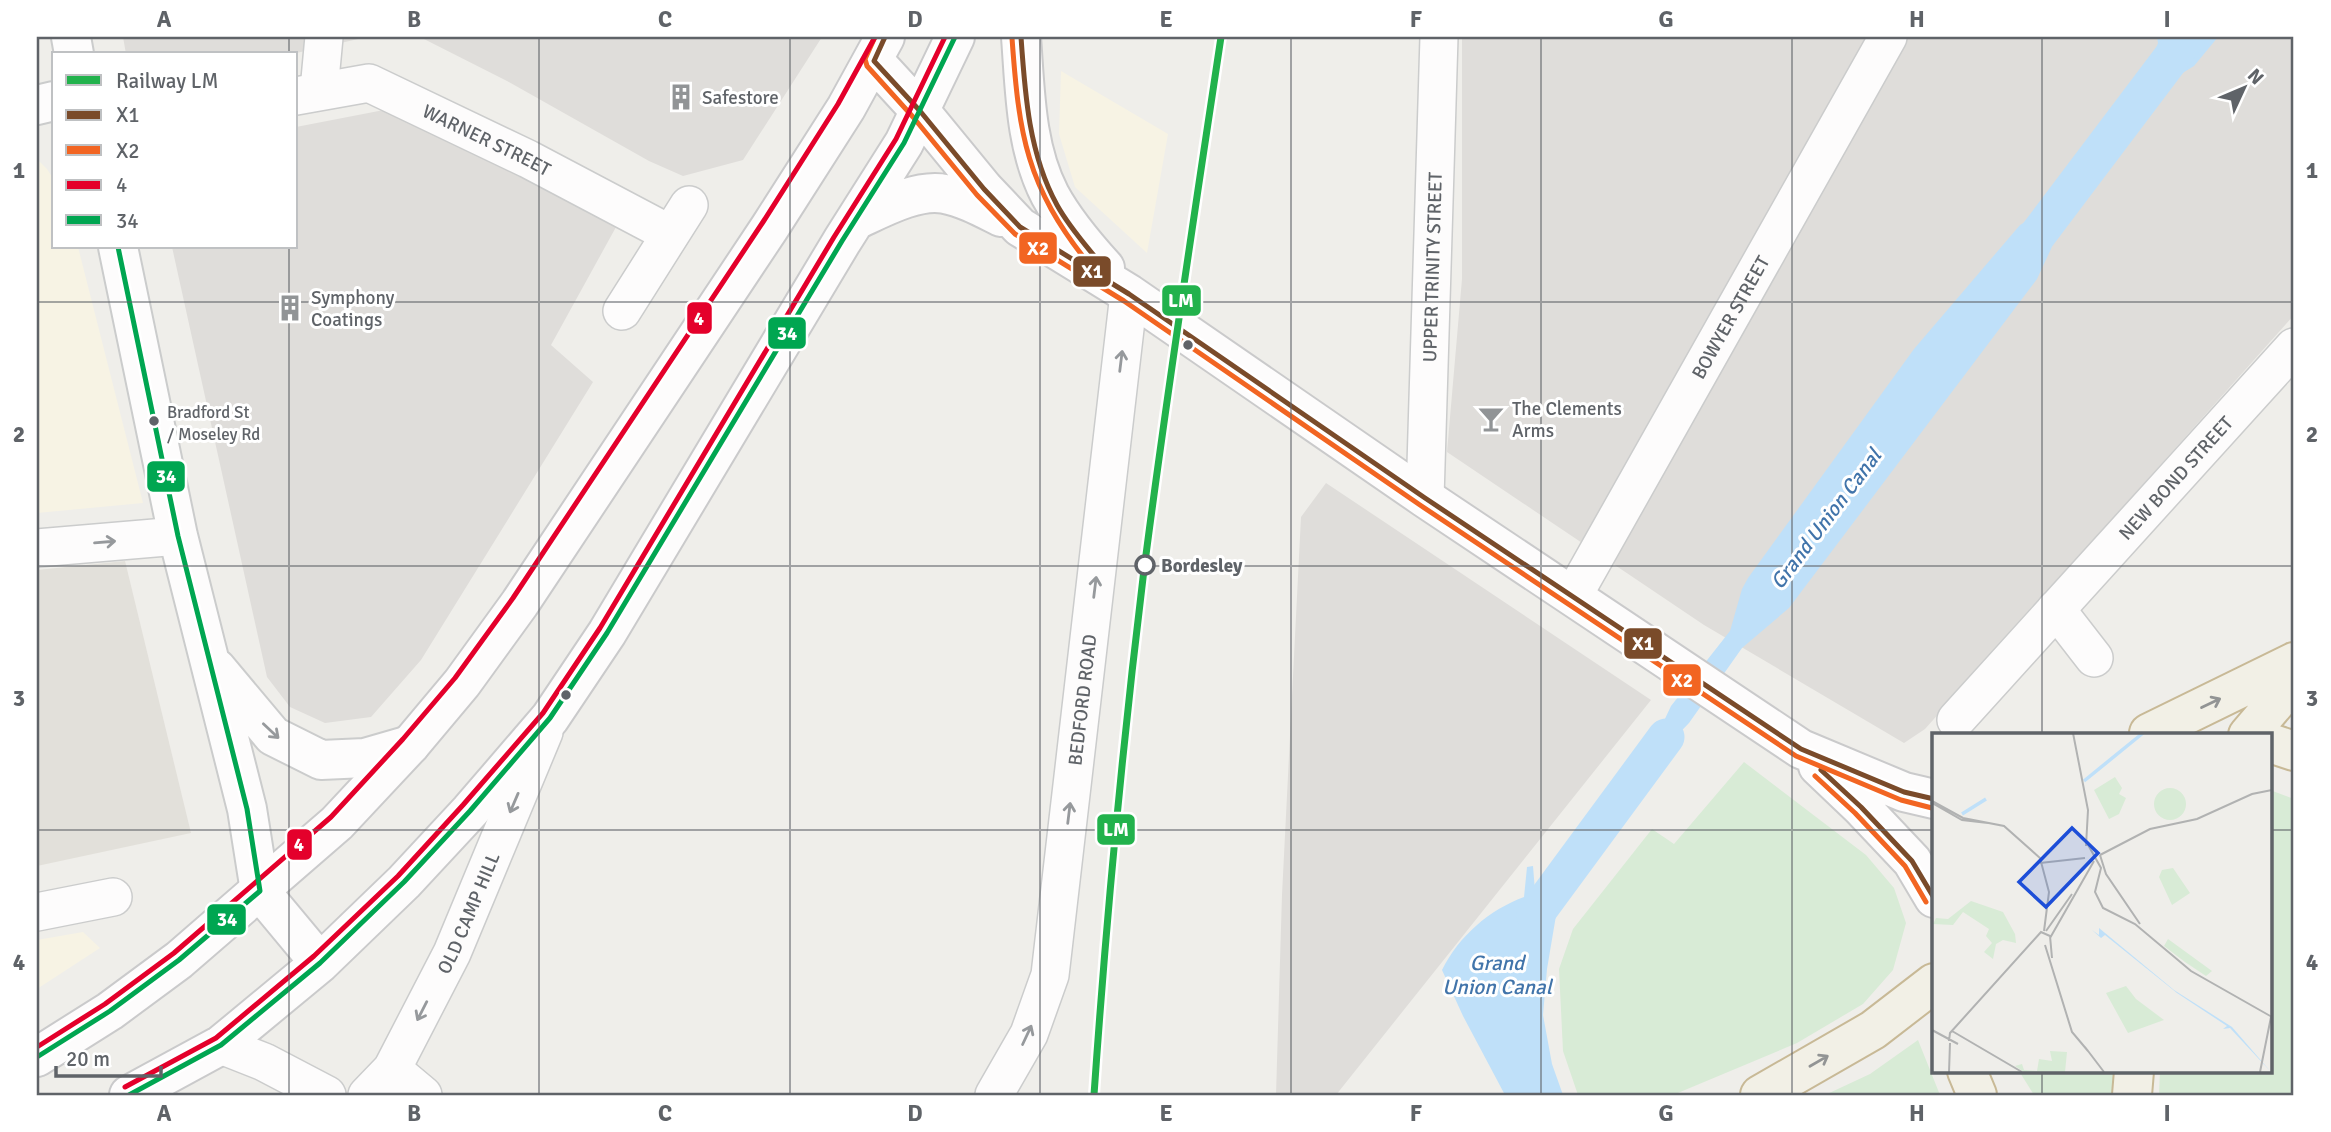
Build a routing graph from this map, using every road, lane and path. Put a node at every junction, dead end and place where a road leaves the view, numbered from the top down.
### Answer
1 (324, 37) edge
2 (955, 37) edge
3 (1021, 37) edge
4 (1439, 37) edge
5 (1888, 37) edge
6 (880, 49) edge
7 (307, 93) edge
8 (920, 111) junction
9 (856, 220) junction
10 (1020, 227) junction
11 (118, 248) edge
12 (1129, 294) junction
13 (622, 311) dead end
14 (2294, 347) edge
15 (1425, 498) junction
16 (178, 536) junction
17 (37, 548) edge
18 (1573, 596) junction
19 (2056, 609) junction
20 (2094, 658) dead end
21 (211, 661) junction
22 (2294, 662) edge
23 (2294, 681) edge
24 (550, 718) junction
25 (1956, 720) dead end
26 (2149, 733) edge
27 (2250, 733) edge
28 (2272, 744) edge
29 (410, 746) junction
30 (1801, 749) junction
31 (2294, 751) edge
32 (1932, 799) edge
33 (260, 891) junction
34 (1932, 895) edge
35 (113, 897) dead end
36 (37, 912) edge
37 (320, 963) junction
38 (1932, 985) edge
39 (222, 1045) junction
40 (37, 1058) edge
41 (392, 1069) junction
42 (1967, 1072) edge
43 (2134, 1072) edge
44 (129, 1095) edge
45 (327, 1095) edge
46 (367, 1095) edge
47 (423, 1095) edge
48 (994, 1095) edge
49 (1760, 1095) edge
50 (1977, 1095) edge
51 (2132, 1095) edge

1 - 7 street
2 - 8 main road
3 - 12 main road
4 - 15 street, UPPER TRINITY STREET
5 - 18 street, BOWYER STREET
6 - 8 main road
6 - 29 main road
7 - 13 street, WARNER STREET
8 - 9 main road
8 - 10 main road
9 - 10 main road
9 - 24 main road
10 - 12 main road
11 - 16 main road
12 - 15 main road
48 -> 12 street, BEDFORD ROAD
14 - 19 street, NEW BOND STREET
15 - 18 main road
17 -> 16 street
16 - 21 main road
18 - 30 main road
19 - 20 street
19 - 25 street, NEW BOND STREET
21 -> 29 main road
21 - 33 main road
26 -> 22 highway
23 - 27 highway
24 - 37 main road
24 -> 41 street, OLD CAMP HILL
28 - 31 highway
29 - 33 main road
30 - 32 main road
30 - 34 main road
33 - 37 main road
33 - 40 main road
35 - 36 street
37 - 39 main road
49 -> 38 highway
39 - 44 main road
39 - 45 street
41 - 46 street, OLD CAMP HILL
41 - 47 street
42 - 50 highway
43 - 51 highway

